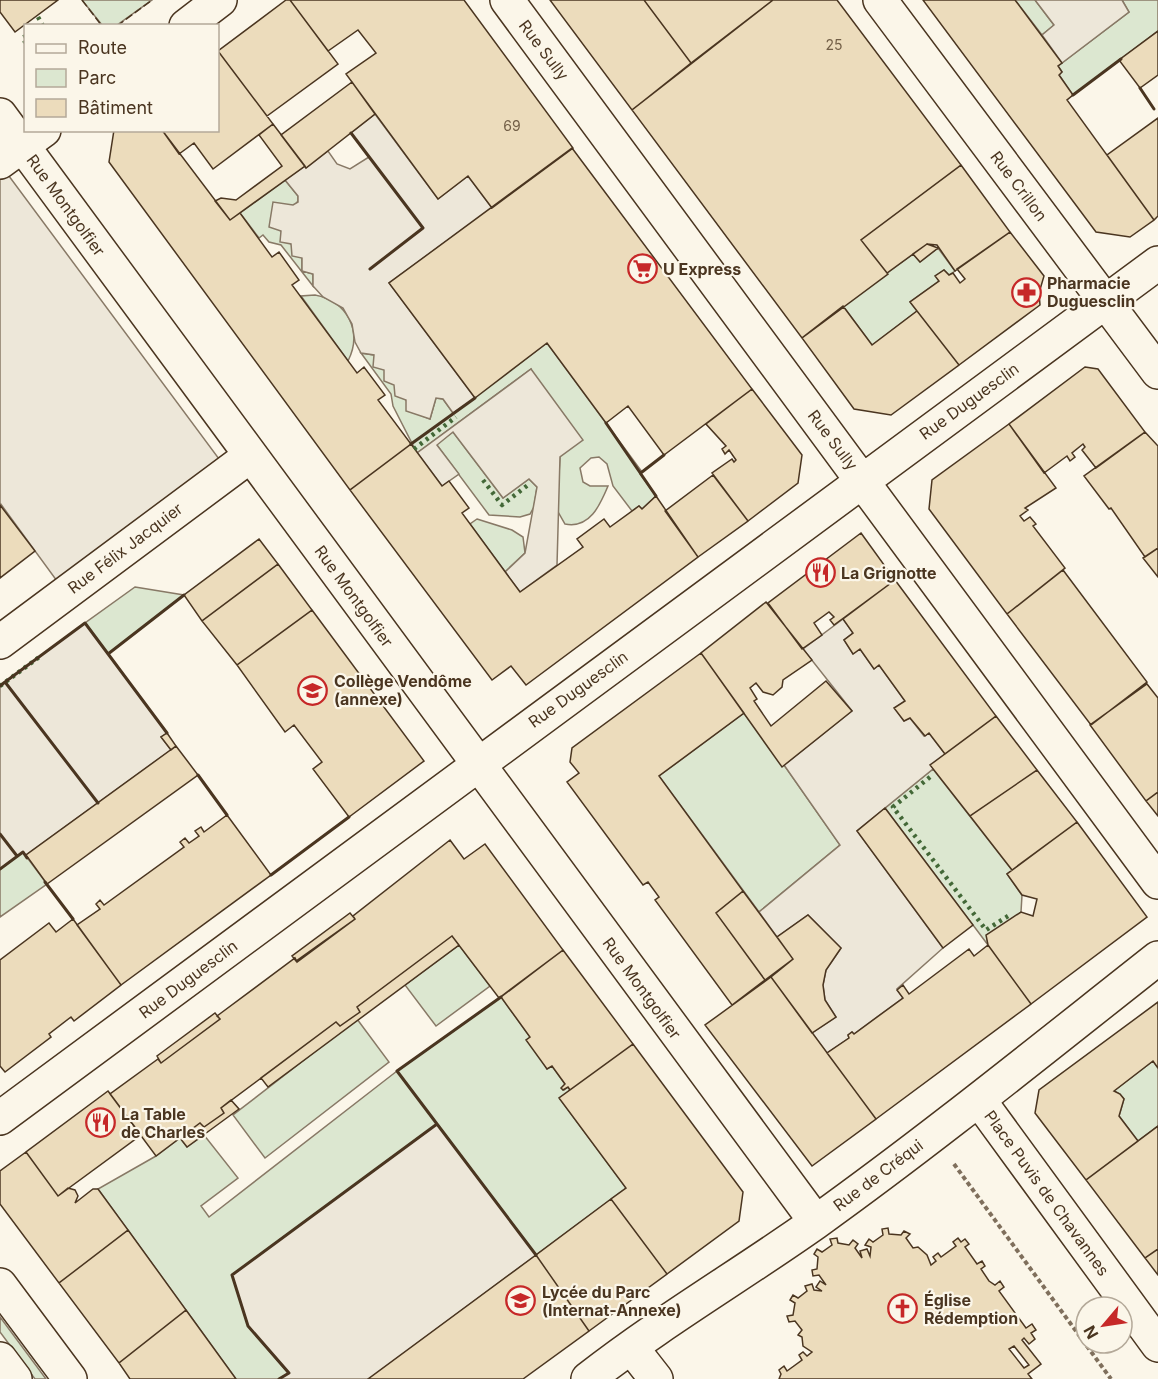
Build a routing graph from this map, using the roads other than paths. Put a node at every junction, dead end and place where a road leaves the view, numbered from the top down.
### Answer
1 (220, 0) edge
2 (507, 0) edge
3 (880, 0) edge
4 (189, 24) edge
5 (0, 115) edge
6 (22, 146) edge
7 (1158, 263) edge
8 (1105, 302) junction
9 (1158, 372) edge
10 (250, 456) junction
11 (862, 479) junction
12 (0, 642) edge
13 (477, 764) junction
14 (1158, 882) edge
15 (1158, 958) edge
16 (978, 1100) junction
17 (0, 1118) edge
18 (816, 1222) junction
19 (0, 1285) edge
20 (1158, 1345) edge
21 (631, 1347) junction
22 (0, 1359) edge
23 (15, 1379) edge
24 (69, 1379) edge
25 (588, 1379) edge
26 (656, 1379) edge

1 - 4 street
2 - 11 street, Rue Sully
3 - 8 street, Rue Crillon
5 - 6 street, Rue Montgolfier
6 - 10 street, Rue Montgolfier
7 - 8 street, Rue Duguesclin
8 - 9 street, Rue Crillon
8 - 11 street, Rue Duguesclin
10 - 12 street, Rue Félix Jacquier
10 - 13 street, Rue Montgolfier
11 - 13 street, Rue Duguesclin
11 - 14 street, Rue Sully
13 - 17 street, Rue Duguesclin
13 - 18 street, Rue Montgolfier
15 - 16 street, Rue de Créqui
16 - 18 street, Rue de Créqui
16 - 20 street, Place Puvis de Chavannes
18 - 21 street, Rue de Créqui
19 - 24 street
21 - 25 street, Rue de Créqui
21 - 26 street
22 - 23 street

